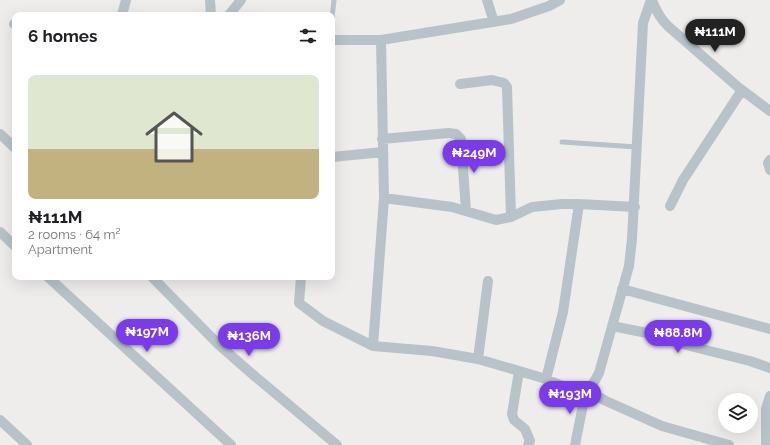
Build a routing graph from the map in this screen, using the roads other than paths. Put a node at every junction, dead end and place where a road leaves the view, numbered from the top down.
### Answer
1 (126, 0) edge
2 (210, 0) edge
3 (242, 0) edge
4 (334, 0) edge
5 (487, 0) edge
6 (560, 0) edge
7 (652, 0) edge
8 (123, 12) edge
9 (211, 12) edge
10 (232, 12) edge
11 (333, 12) edge
12 (494, 22) junction
13 (335, 40) edge
14 (381, 40) junction
15 (460, 84) dead end
16 (742, 90) junction
17 (770, 111) edge
18 (0, 134) edge
19 (382, 139) junction
20 (562, 142) dead end
21 (12, 145) edge
22 (637, 147) junction
23 (383, 152) junction
24 (335, 157) edge
25 (770, 160) edge
26 (770, 170) edge
27 (384, 198) junction
28 (579, 204) junction
29 (670, 206) dead end
30 (635, 207) junction
31 (466, 211) junction
32 (511, 217) junction
33 (0, 232) edge
34 (12, 243) edge
35 (51, 280) edge
36 (155, 280) edge
37 (301, 280) edge
38 (488, 281) dead end
39 (622, 289) junction
40 (612, 326) junction
41 (770, 329) edge
42 (373, 346) junction
43 (478, 359) junction
44 (770, 368) edge
45 (519, 371) junction
46 (546, 380) junction
47 (586, 390) junction
48 (770, 396) edge
49 (0, 420) edge
50 (27, 445) edge
51 (230, 445) edge
52 (338, 445) edge
53 (528, 445) edge
54 (575, 445) edge
55 (729, 445) edge
56 (766, 445) edge

1 - 8 street
2 - 9 street
3 - 10 street
4 - 11 lane
5 - 12 street
6 - 12 street
7 - 16 street
7 - 22 street
12 - 14 street
13 - 14 street
14 - 19 street
15 - 32 street
16 - 17 street
16 - 29 street
18 - 21 street
19 - 23 street
19 - 31 street
20 - 22 lane
22 - 30 street
23 - 24 street
23 - 27 street
25 - 26 street
27 - 31 street
27 - 42 street
28 - 30 street
28 - 32 street
28 - 46 street
30 - 39 street
31 - 32 street
33 - 34 street
35 - 51 street
36 - 52 street
37 - 42 street
38 - 43 street
39 - 40 street
39 - 41 street
40 - 44 street
40 - 47 street
42 - 43 street
43 - 45 street
45 - 46 street
45 - 53 street
46 - 47 street
47 - 54 street
47 - 55 street
48 - 56 street
49 - 50 street

